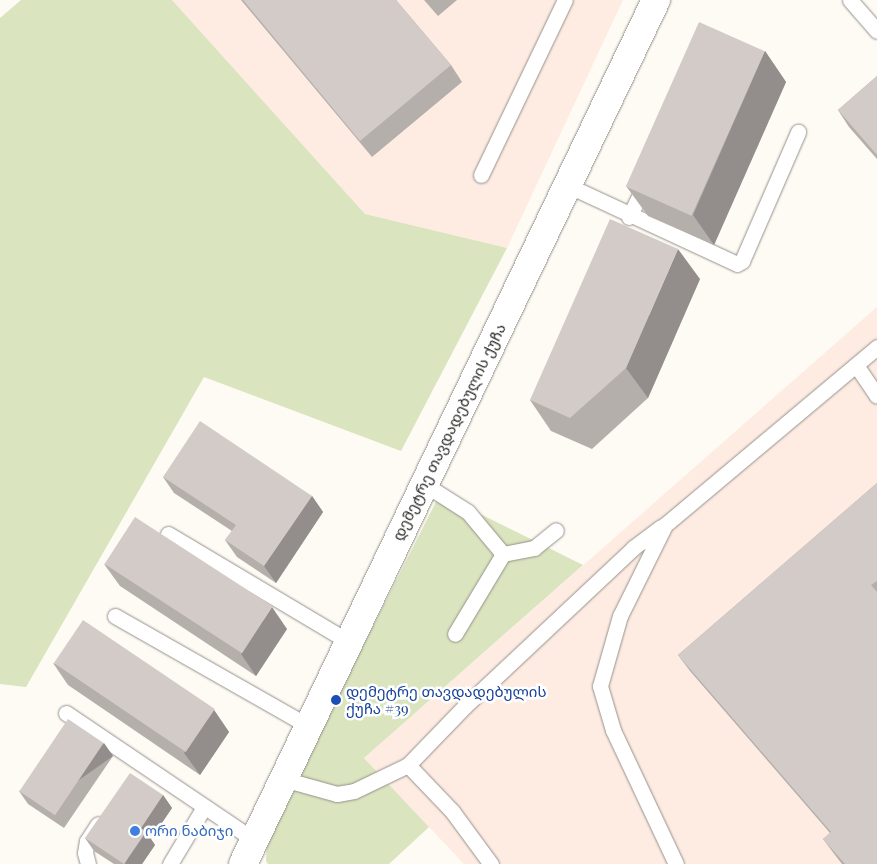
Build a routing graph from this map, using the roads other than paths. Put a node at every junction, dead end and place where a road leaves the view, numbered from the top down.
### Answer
1 (564, 0) edge
2 (656, 0) edge
3 (850, 0) edge
4 (877, 32) edge
5 (798, 132) dead end
6 (654, 164) edge
7 (481, 175) dead end
8 (567, 185) junction
9 (629, 217) junction
10 (877, 347) edge
11 (856, 365) junction
12 (877, 396) edge
13 (424, 484) junction
14 (665, 525) junction
15 (556, 530) dead end
16 (168, 534) dead end
17 (503, 554) junction
18 (115, 616) dead end
19 (455, 634) dead end
20 (349, 642) junction
21 (66, 713) dead end
22 (309, 726) junction
23 (139, 763) junction
24 (408, 765) junction
25 (129, 778) edge
26 (283, 779) junction
27 (204, 807) junction
28 (109, 808) edge
29 (246, 858) edge
30 (88, 864) edge
31 (170, 864) edge
32 (490, 864) edge
33 (676, 864) edge

1 - 7 lane
2 - 8 main road, დემეტრე თავდადებულის ქუჩა
3 - 4 lane
5 - 9 lane
6 - 9 lane
8 - 9 lane
8 - 13 main road, დემეტრე თავდადებულის ქუჩა
10 - 11 lane
11 - 12 lane
11 - 14 lane
13 - 17 lane
13 - 20 main road, დემეტრე თავდადებულის ქუჩა
14 - 24 lane
14 - 33 lane
15 - 17 lane
16 - 20 lane
17 - 19 lane
18 - 22 lane
20 - 22 main road, დემეტრე თავდადებულის ქუჩა
21 - 23 lane
22 - 26 main road, დემეტრე თავდადებულის ქუჩა
23 - 25 lane
23 - 27 lane
24 - 26 lane
24 - 32 lane
26 - 29 main road, დემეტრე თავდადებულის ქუჩა
27 - 29 lane
27 - 31 lane
28 - 30 lane

